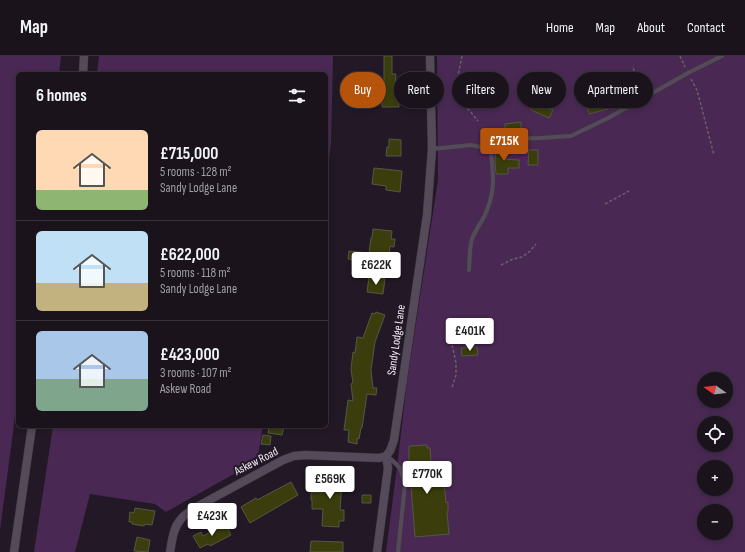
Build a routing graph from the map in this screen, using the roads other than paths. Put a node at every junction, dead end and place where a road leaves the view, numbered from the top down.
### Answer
1 (84, 56) edge
2 (430, 56) edge
3 (722, 56) edge
4 (83, 72) edge
5 (485, 148) junction
6 (432, 149) junction
7 (469, 270) dead end
8 (32, 428) edge
9 (386, 456) junction
10 (14, 552) edge
11 (170, 552) edge
12 (377, 552) edge
13 (398, 552) edge

1 - 4 street
2 - 6 street, Sandy Lodge Lane
3 - 5 lane
5 - 6 lane
5 - 7 lane
6 - 9 street, Sandy Lodge Lane
8 - 10 street
9 - 11 street, Askew Road
9 - 12 street, Sandy Lodge Lane
9 - 13 lane

